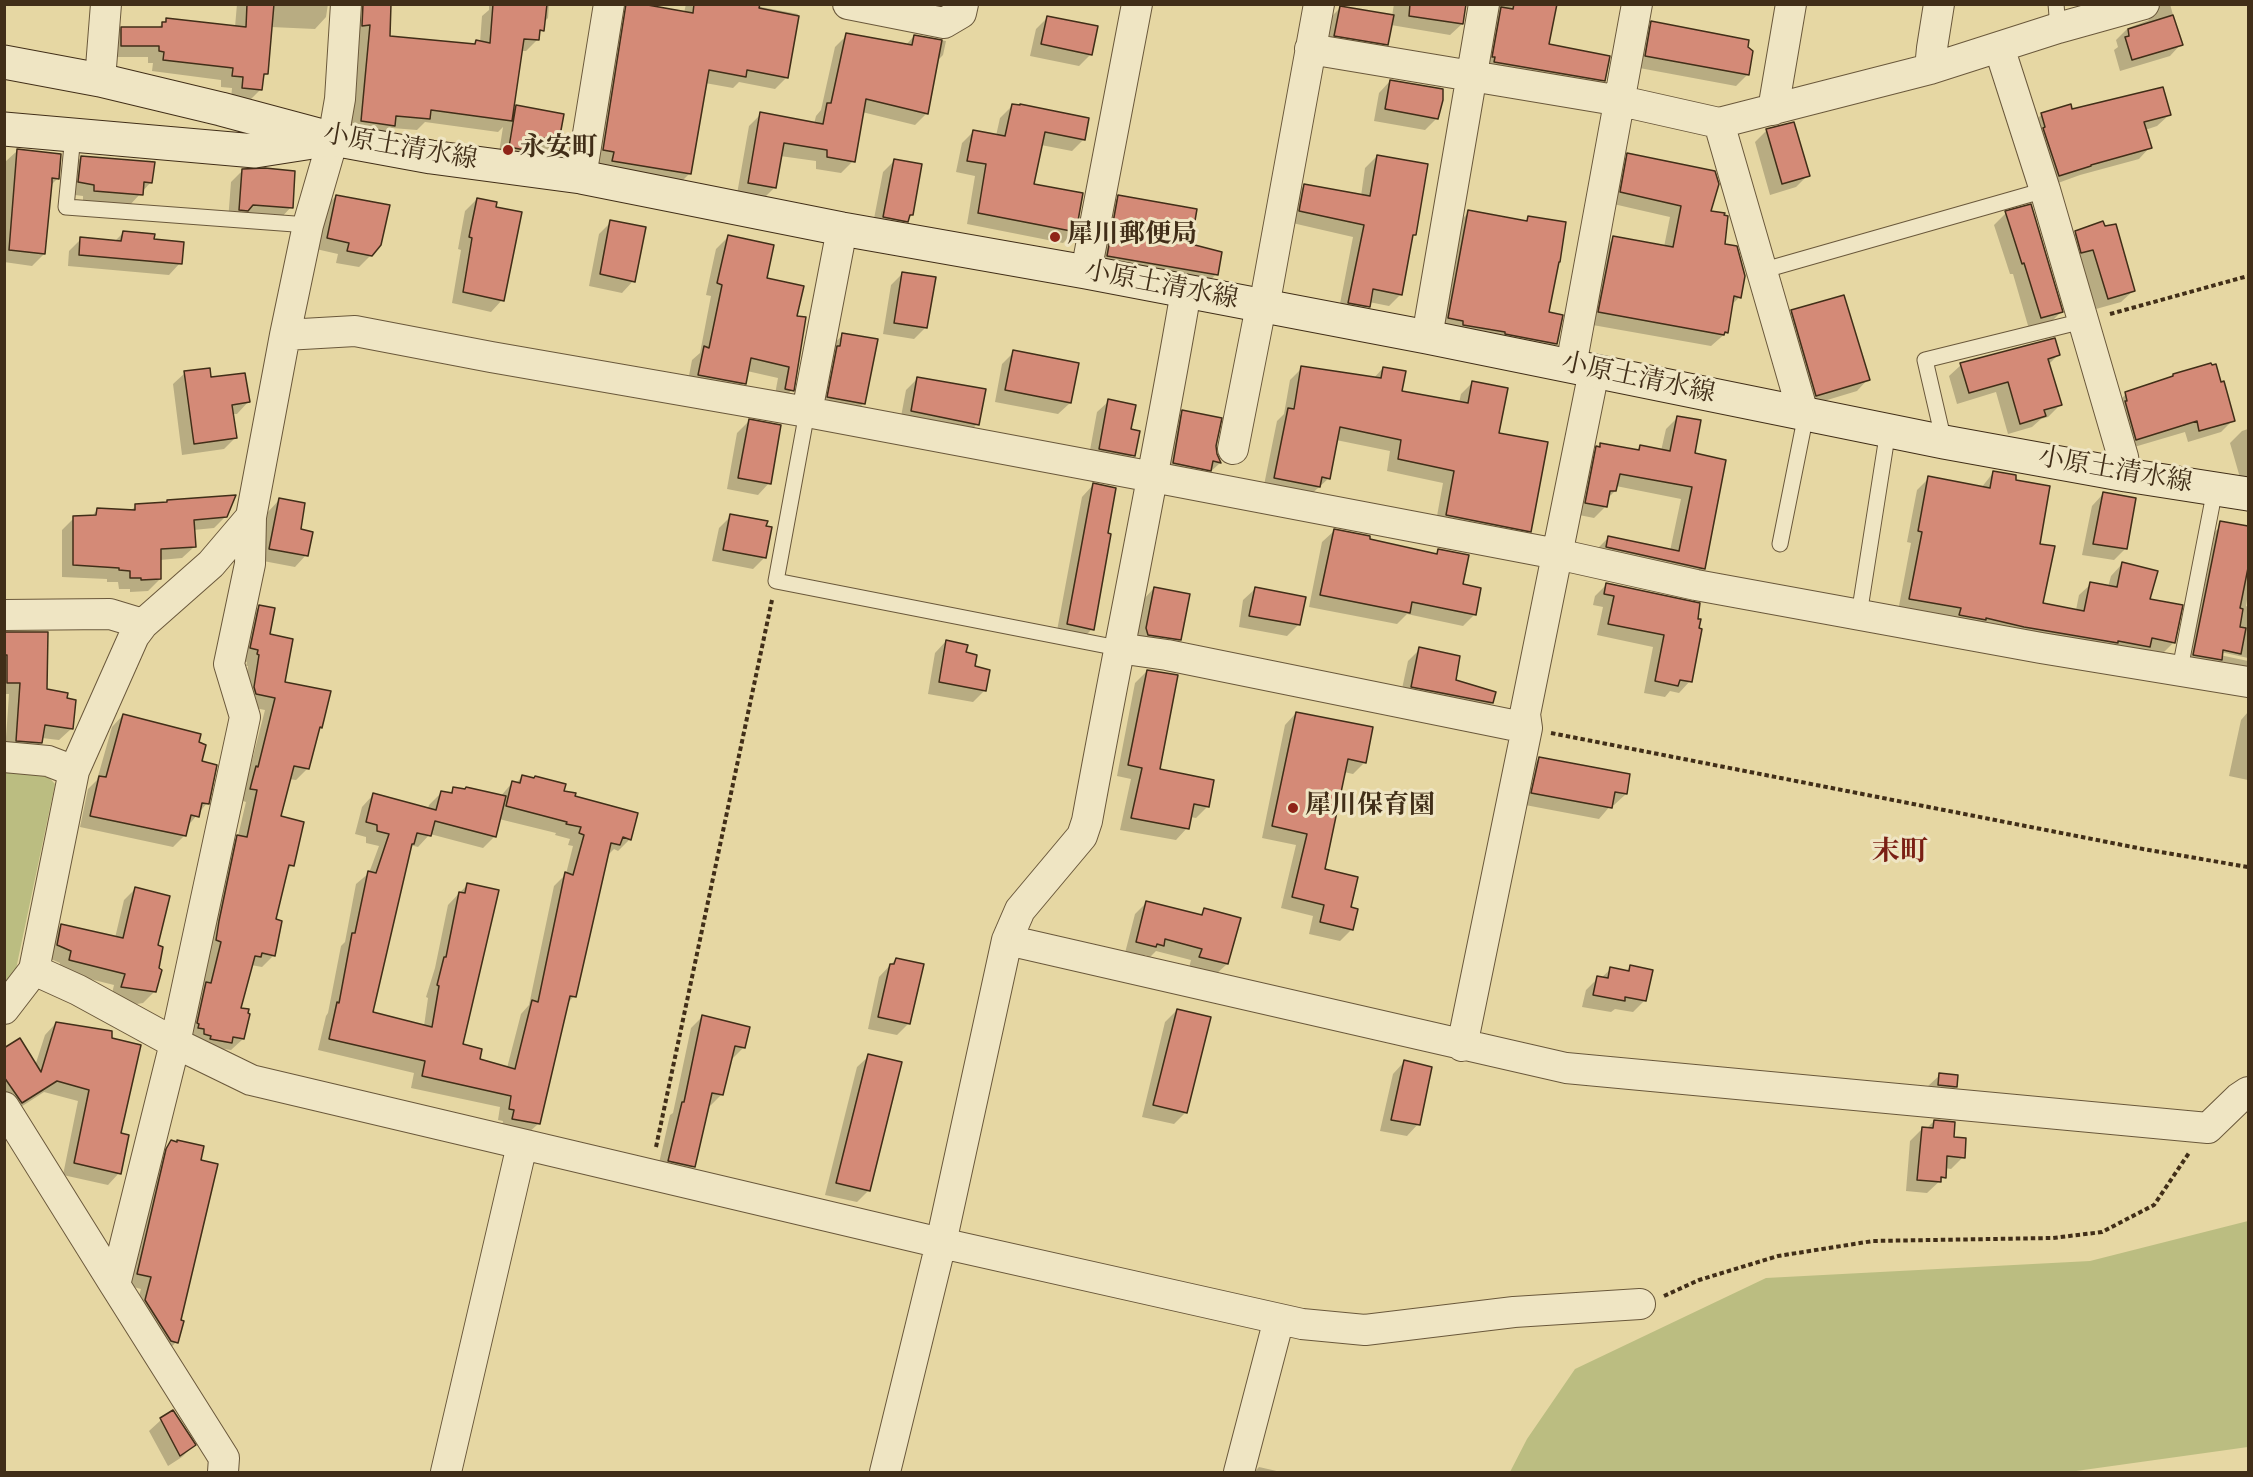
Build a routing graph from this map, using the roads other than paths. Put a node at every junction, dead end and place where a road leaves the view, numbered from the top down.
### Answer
1 (106, 4) edge
2 (346, 4) edge
3 (609, 4) edge
4 (848, 4) edge
5 (963, 4) edge
6 (1137, 4) edge
7 (1319, 4) edge
8 (1484, 4) edge
9 (1637, 4) edge
10 (1791, 4) edge
11 (1939, 4) edge
12 (2144, 4) edge
13 (2057, 16) edge
14 (1999, 47) junction
15 (1310, 50) junction
16 (4, 62) edge
17 (1930, 69) junction
18 (1471, 76) junction
19 (100, 80) junction
20 (1620, 100) junction
21 (1773, 110) junction
22 (1719, 123) junction
23 (4, 129) edge
24 (73, 135) junction
25 (333, 139) junction
26 (581, 177) junction
27 (2045, 190) junction
28 (308, 225) junction
29 (842, 229) junction
30 (1761, 271) junction
31 (1086, 272) junction
32 (1186, 291) junction
33 (1263, 306) junction
34 (2083, 321) junction
35 (285, 335) junction
36 (1426, 337) junction
37 (1582, 368) junction
38 (807, 412) junction
39 (1803, 413) junction
40 (1888, 430) junction
41 (1944, 442) junction
42 (1233, 449) dead end
43 (2126, 475) junction
44 (1153, 477) junction
45 (2215, 489) junction
46 (2248, 494) edge
47 (251, 517) junction
48 (1780, 544) dead end
49 (1557, 554) junction
50 (4, 615) edge
51 (1859, 615) junction
52 (143, 624) junction
53 (1118, 648) junction
54 (2180, 669) junction
55 (2248, 682) edge
56 (1527, 728) junction
57 (4, 757) edge
58 (74, 771) junction
59 (1008, 940) junction
60 (34, 970) junction
61 (6, 1004) edge
62 (175, 1043) junction
63 (1462, 1046) junction
64 (2248, 1092) edge
65 (4, 1107) edge
66 (522, 1145) junction
67 (941, 1243) junction
68 (115, 1285) junction
69 (1640, 1304) road end
70 (1279, 1319) junction
71 (223, 1473) edge
72 (446, 1473) edge
73 (885, 1473) edge
74 (1239, 1473) edge

1 - 19 street
2 - 25 street
3 - 26 street
4 - 5 street
6 - 31 street
7 - 15 street
8 - 18 street
9 - 20 street
10 - 21 street
11 - 17 street
12 - 13 street
13 - 14 street
14 - 17 street
14 - 27 street
15 - 18 street
15 - 33 street
16 - 19 main road, 小原土清水線
17 - 21 street
18 - 20 street
18 - 36 street
19 - 25 main road, 小原土清水線
20 - 22 street
20 - 37 street
21 - 22 street
22 - 30 street
23 - 24 main road
24 - 25 main road
24 - 28 lane
25 - 26 main road, 小原土清水線
25 - 28 street
26 - 29 main road, 小原土清水線
27 - 30 lane
27 - 34 street
28 - 35 street
29 - 31 main road, 小原土清水線
29 - 38 street
30 - 39 street
31 - 32 main road, 小原土清水線
32 - 33 main road, 小原土清水線
32 - 44 street
33 - 36 main road, 小原土清水線
33 - 42 street
34 - 41 lane
34 - 43 street
35 - 38 street
35 - 47 street
36 - 37 main road, 小原土清水線
37 - 39 main road, 小原土清水線
37 - 49 street
38 - 44 street
38 - 53 lane
39 - 40 main road, 小原土清水線
39 - 48 lane
40 - 41 main road, 小原土清水線
40 - 51 lane
41 - 43 main road, 小原土清水線
43 - 45 main road, 小原土清水線
44 - 49 street
44 - 53 street
45 - 46 main road, 小原土清水線
45 - 54 lane
47 - 52 street
47 - 62 street
49 - 51 street
49 - 56 street
50 - 52 street
51 - 54 street
52 - 58 street
53 - 56 street
53 - 59 street
54 - 55 street
56 - 63 street
57 - 58 street
58 - 60 street
59 - 63 street
59 - 67 street
60 - 61 street
60 - 62 street
62 - 66 street
62 - 68 street
63 - 64 street
65 - 68 street
66 - 67 street
66 - 72 street
67 - 70 street
67 - 73 street
68 - 71 street
69 - 70 street
70 - 74 street

